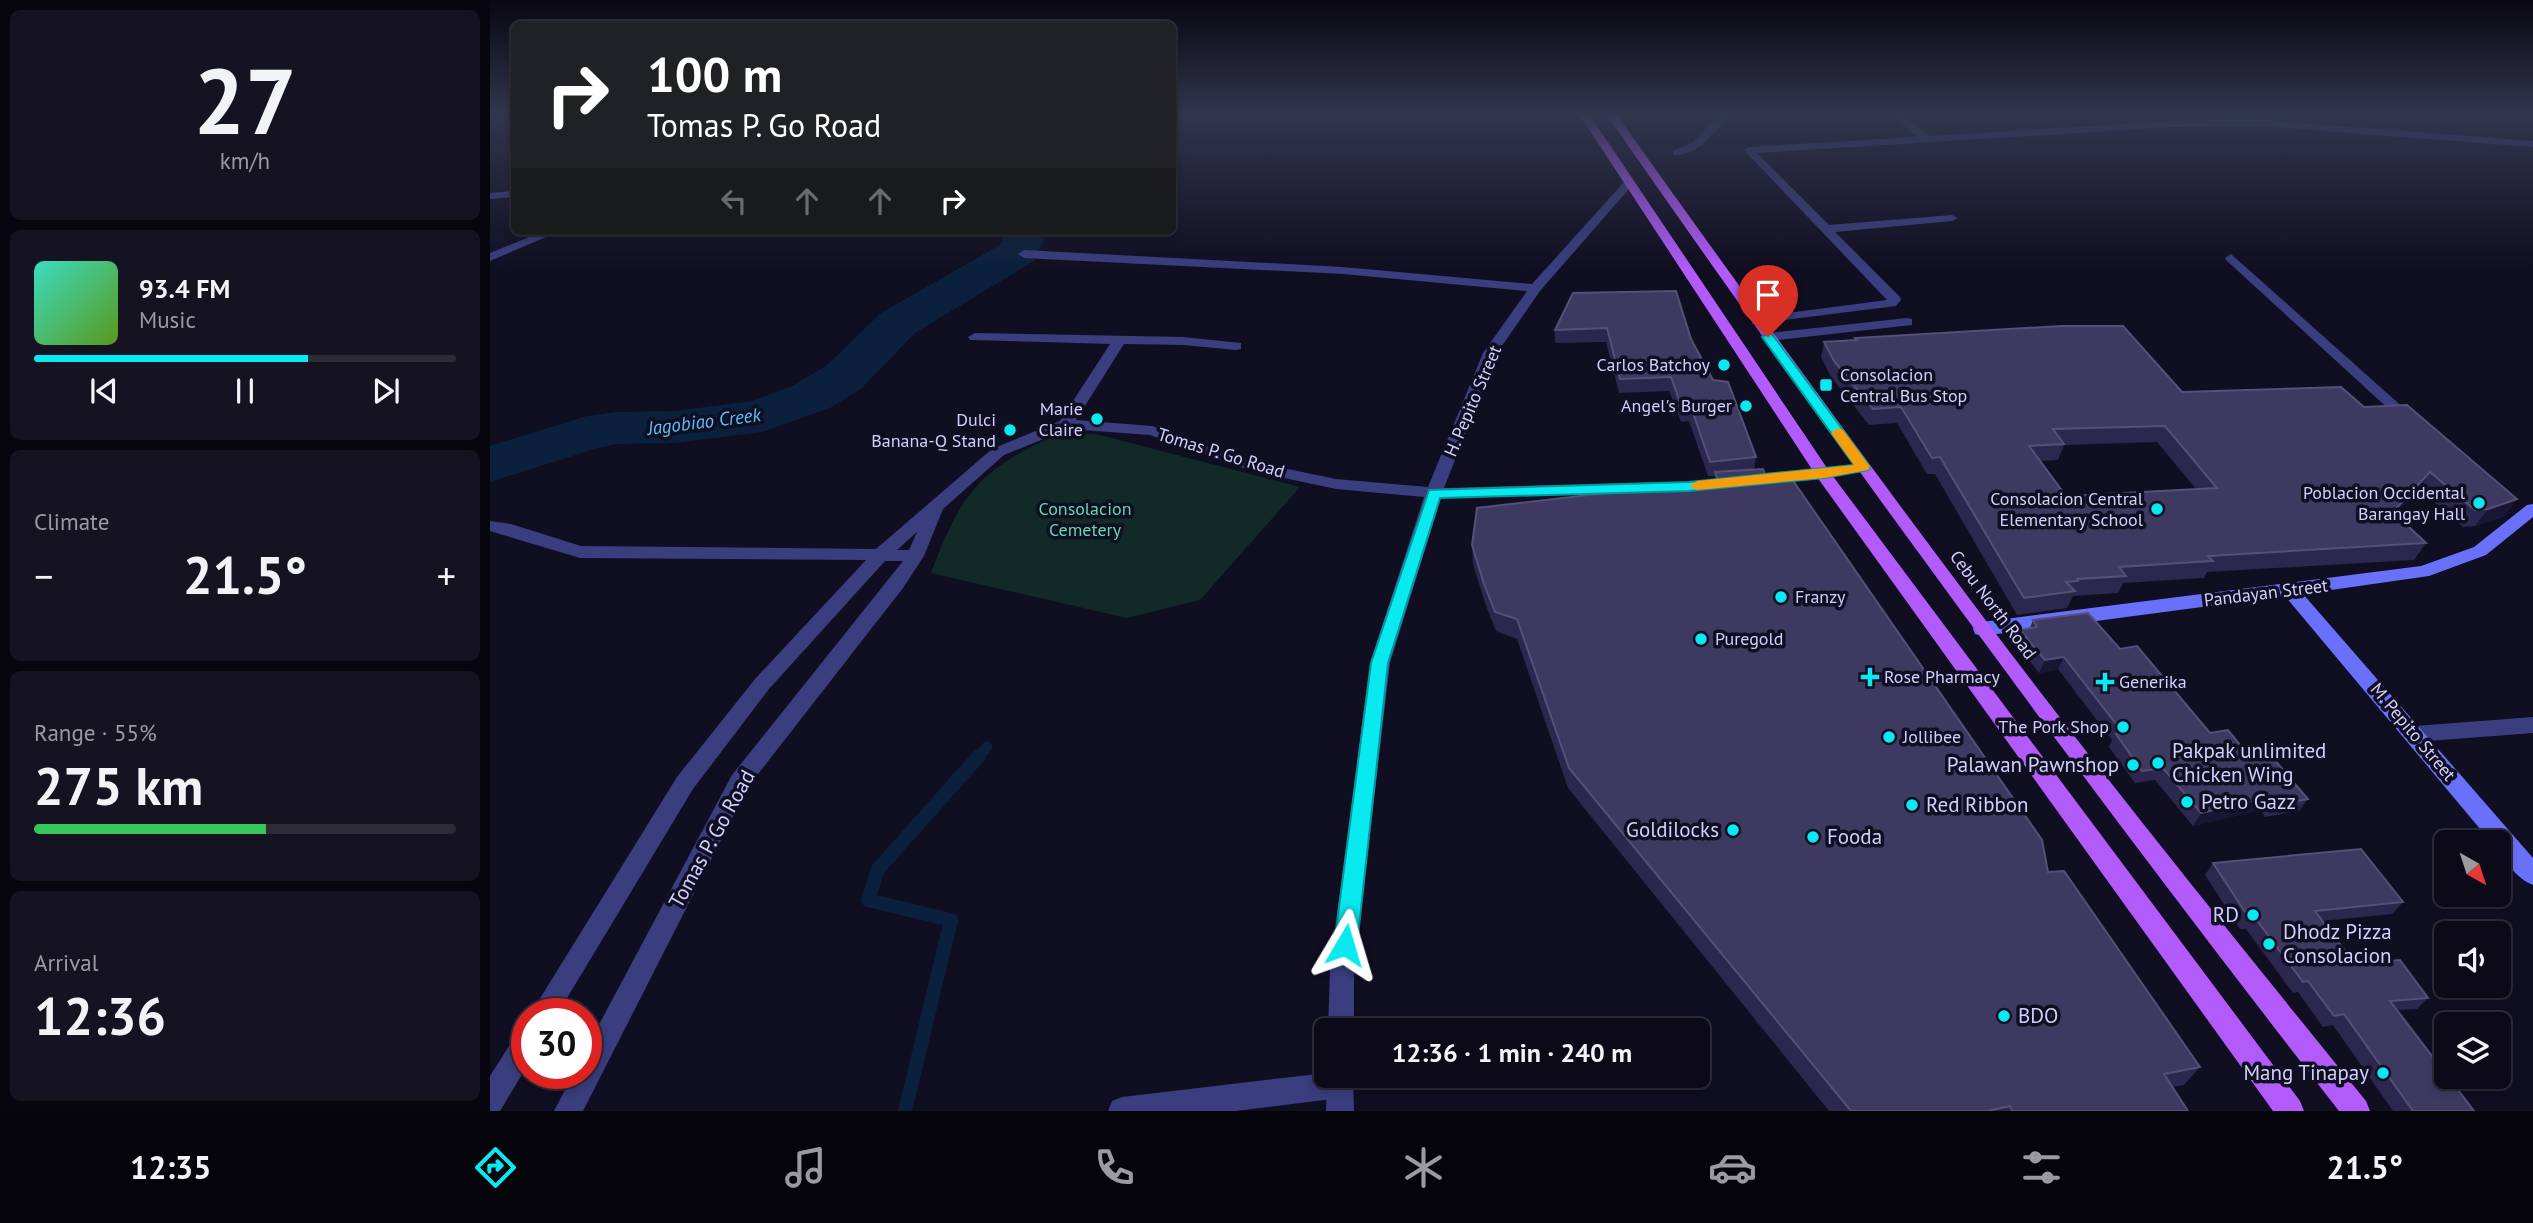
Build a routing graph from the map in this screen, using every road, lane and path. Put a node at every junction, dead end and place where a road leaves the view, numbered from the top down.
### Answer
1 (1619, 166) edge
2 (1648, 166) edge
3 (1765, 166) edge
4 (1630, 182) junction
5 (511, 194) edge
6 (490, 196) edge
7 (1952, 218) dead end
8 (1828, 229) junction
9 (544, 235) edge
10 (1024, 254) dead end
11 (490, 257) edge
12 (2231, 258) dead end
13 (1535, 288) junction
14 (1757, 321) junction
15 (1907, 322) dead end
16 (975, 337) dead end
17 (1768, 337) junction
18 (1118, 342) junction
19 (1236, 346) dead end
20 (1066, 424) junction
21 (2417, 427) edge
22 (1863, 467) junction
23 (1824, 474) junction
24 (1758, 480) edge
25 (1689, 486) edge
26 (1434, 493) junction
27 (938, 503) junction
28 (2522, 512) edge
29 (490, 526) edge
30 (880, 555) junction
31 (915, 556) junction
32 (2291, 591) junction
33 (1982, 629) junction
34 (2533, 725) edge
35 (2415, 734) junction
36 (2533, 875) edge
37 (553, 998) edge
38 (1341, 1018) edge
39 (511, 1067) edge
40 (1340, 1091) edge
41 (490, 1101) edge
42 (568, 1111) edge
43 (1122, 1111) edge
44 (2290, 1111) edge
45 (2356, 1111) edge

1 - 4 main road
2 - 14 main road, Cebu North Road
3 - 8 street
4 - 13 street, H. Pepito Street
4 - 23 main road
5 - 6 street
7 - 8 street
8 - 14 street
9 - 11 street
10 - 13 street
12 - 21 street
13 - 26 street, H. Pepito Street
14 - 17 main road, Cebu North Road
15 - 17 street
16 - 18 street
17 - 22 main road, Cebu North Road
18 - 19 street
18 - 20 street
20 - 26 street, Tomas P. Go Road
20 - 27 street, Tomas P. Go Road
22 - 23 street
22 - 33 main road, Cebu North Road
23 - 24 street
23 - 44 main road
25 - 26 street, Tomas P. Go Road
26 - 38 street, H. Pepito Street
27 - 30 street, Tomas P. Go Road
27 - 31 street, Tomas P. Go Road
28 - 32 street, Pandayan Street
29 - 30 street
30 - 31 street
30 - 37 street, Tomas P. Go Road
31 - 42 street, Tomas P. Go Road
32 - 33 street, Pandayan Street
32 - 35 street, M. Pepito Street
33 - 45 main road, Cebu North Road
34 - 35 street
35 - 36 street, M. Pepito Street
39 - 41 street
40 - 43 street

